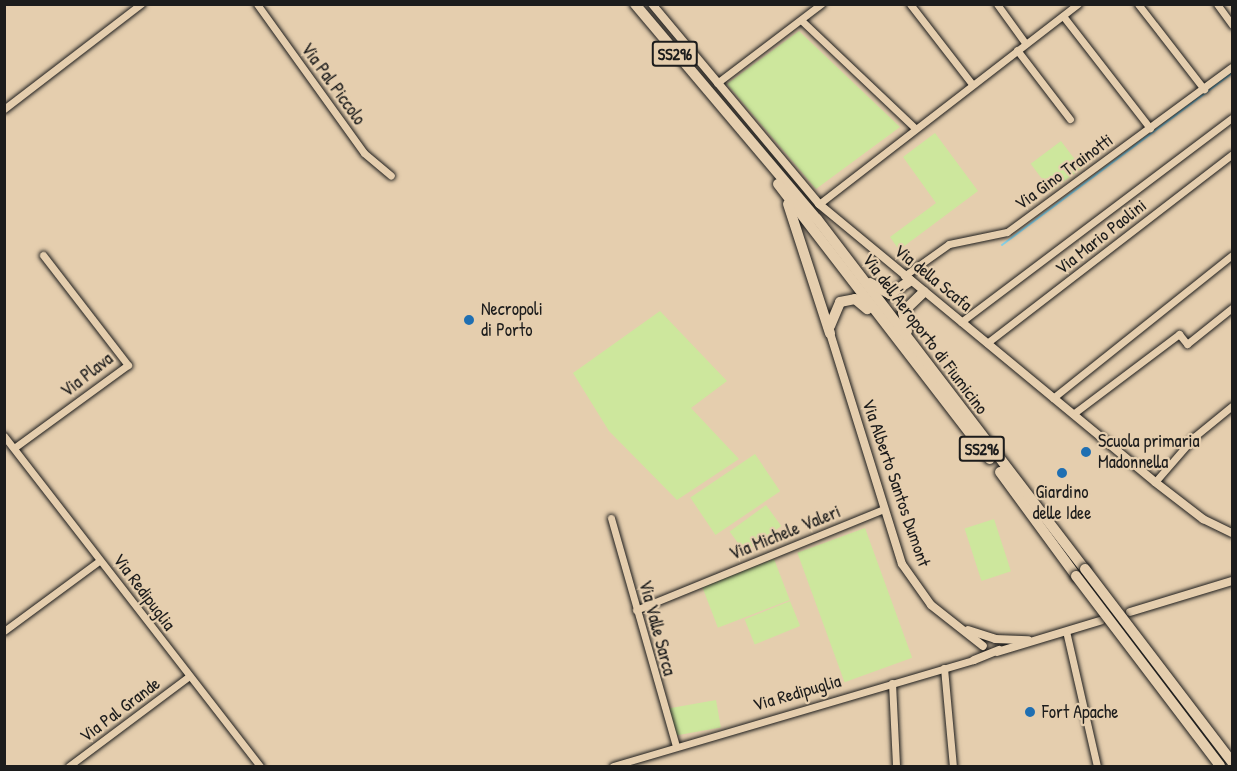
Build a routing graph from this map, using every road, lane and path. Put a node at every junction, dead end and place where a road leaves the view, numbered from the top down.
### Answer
1 (141, 4) edge
2 (256, 4) edge
3 (635, 4) edge
4 (652, 4) edge
5 (821, 4) edge
6 (910, 4) edge
7 (997, 4) edge
8 (1078, 4) edge
9 (1138, 4) edge
10 (1217, 4) edge
11 (1063, 16) junction
12 (801, 20) junction
13 (1233, 24) edge
14 (1026, 44) junction
15 (1017, 50) junction
16 (1233, 67) edge
17 (717, 83) junction
18 (972, 84) junction
19 (1204, 89) junction
20 (716, 103) junction
21 (4, 109) edge
22 (1233, 118) edge
23 (1071, 119) dead end
24 (915, 128) junction
25 (1150, 128) junction
26 (1233, 154) edge
27 (391, 176) dead end
28 (779, 185) junction
29 (819, 204) junction
30 (43, 255) dead end
31 (1233, 255) edge
32 (854, 267) junction
33 (907, 278) junction
34 (924, 292) junction
35 (1233, 308) edge
36 (961, 322) junction
37 (885, 324) junction
38 (830, 333) junction
39 (987, 343) junction
40 (919, 352) junction
41 (1053, 398) junction
42 (1233, 406) edge
43 (1072, 414) junction
44 (4, 436) edge
45 (14, 448) junction
46 (1155, 482) junction
47 (884, 510) junction
48 (611, 518) dead end
49 (1233, 533) edge
50 (99, 561) junction
51 (1081, 573) junction
52 (1233, 581) edge
53 (636, 610) junction
54 (1130, 612) dead end
55 (1100, 621) dead end
56 (959, 627) junction
57 (4, 631) edge
58 (1066, 632) junction
59 (994, 639) junction
60 (1038, 640) junction
61 (983, 646) junction
62 (994, 653) junction
63 (974, 660) junction
64 (944, 668) junction
65 (188, 677) junction
66 (892, 682) junction
67 (676, 746) junction
68 (1233, 762) edge
69 (633, 763) edge
70 (69, 766) edge
71 (260, 766) edge
72 (613, 766) edge
73 (896, 766) edge
74 (953, 766) edge
75 (1096, 766) edge
76 (1220, 766) edge

1 - 21 street
2 - 27 street, Via Pal Piccolo
3 - 20 main road, Via dell'Aeroporto di Fiumicino / SS296
4 - 17 street, Via della Scafa
5 - 12 street
6 - 18 street
7 - 14 street
8 - 11 street
9 - 19 street
10 - 13 street
11 - 14 street
11 - 25 street
12 - 17 street
12 - 24 street
14 - 15 street
15 - 18 street
15 - 23 street
16 - 19 street, Via Gino Trainotti
17 - 29 street, Via della Scafa
18 - 24 street
19 - 25 street, Via Gino Trainotti
20 - 28 main road, Via dell'Aeroporto di Fiumicino / SS296
20 - 32 main road, Via dell'Aeroporto di Fiumicino / SS296
22 - 36 street
24 - 29 street
25 - 33 street, Via Gino Trainotti
26 - 39 street, Via Mario Paolini
28 - 37 main road, Via dell'Aeroporto di Fiumicino / SS296
28 - 38 main road
29 - 33 street, Via della Scafa
30 - 45 street, Via Plava
31 - 41 street
32 - 33 main road
32 - 40 main road, Via dell'Aeroporto di Fiumicino / SS296
33 - 34 street, Via della Scafa
34 - 36 street, Via della Scafa
34 - 40 main road
35 - 43 street
36 - 39 street, Via della Scafa
37 - 38 main road
37 - 51 main road, Via dell'Aeroporto di Fiumicino / SS296
38 - 47 street, Via Alberto Santos Dumont
39 - 41 street, Via della Scafa
40 - 51 main road, Via dell'Aeroporto di Fiumicino / SS296
41 - 43 street, Via della Scafa
42 - 46 street
43 - 46 street, Via della Scafa
44 - 45 street, Via Redipuglia
45 - 50 street, Via Redipuglia
46 - 49 street, Via della Scafa
47 - 53 street, Via Michele Valeri
47 - 56 street, Via Alberto Santos Dumont
48 - 53 street, Via Valle Sarca
50 - 57 street
50 - 65 street, Via Redipuglia
51 - 68 main road, Via dell'Aeroporto di Fiumicino / SS296, bridge
51 - 76 main road, Via dell'Aeroporto di Fiumicino / SS296, bridge
52 - 54 street
53 - 67 street, Via Valle Sarca
55 - 58 street, Via Redipuglia
56 - 59 street
56 - 61 street, Via Alberto Santos Dumont
58 - 60 street, Via Redipuglia
58 - 75 street
59 - 60 street
59 - 61 street
59 - 62 street
60 - 62 street, Via Redipuglia
61 - 62 street, Via Alberto Santos Dumont
61 - 63 street
62 - 63 street, Via Redipuglia
63 - 64 street, Via Redipuglia
64 - 66 street, Via Redipuglia
64 - 74 street
65 - 70 street, Via Pal Grande
65 - 71 street, Via Redipuglia
66 - 67 street, Via Redipuglia
66 - 73 street
67 - 69 street, Via Redipuglia
69 - 72 street, Via Redipuglia

